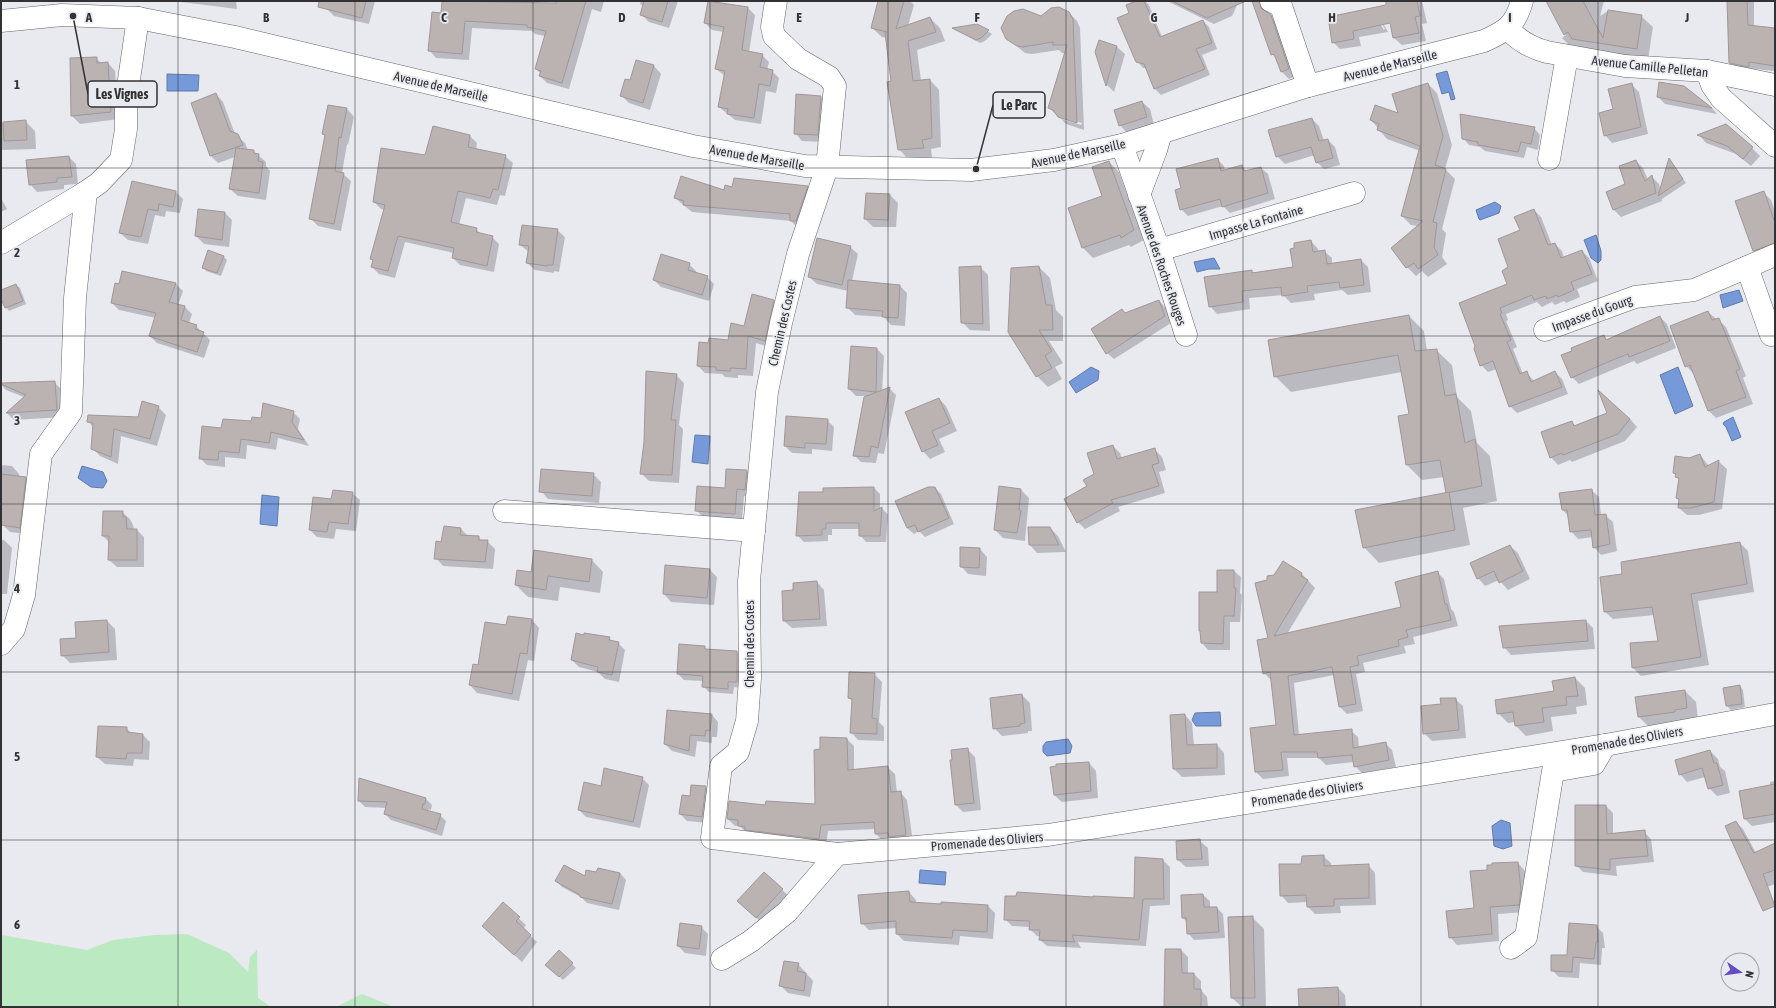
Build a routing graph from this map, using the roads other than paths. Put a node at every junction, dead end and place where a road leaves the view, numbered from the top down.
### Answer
1 (776, 1) edge
2 (1271, 1) edge
3 (1522, 1) edge
4 (59, 8) edge
5 (138, 18) junction
6 (1, 22) edge
7 (1508, 29) junction
8 (1567, 56) junction
9 (1708, 71) junction
10 (1775, 85) edge
11 (1308, 86) junction
12 (1161, 133) junction
13 (1122, 145) junction
14 (1775, 146) edge
15 (1549, 159) dead end
16 (827, 167) junction
17 (86, 192) junction
18 (1354, 193) dead end
19 (1139, 195) junction
20 (1, 243) edge
21 (1159, 250) junction
22 (1775, 255) edge
23 (1748, 267) junction
24 (1545, 330) dead end
25 (1775, 334) edge
26 (1186, 335) dead end
27 (504, 511) dead end
28 (754, 531) junction
29 (1, 644) edge
30 (1775, 714) edge
31 (1606, 745) junction
32 (836, 854) junction
33 (1511, 948) dead end
34 (722, 959) dead end

1 - 16 street, Chemin des Costes
2 - 11 street
3 - 7 street
4 - 5 street, Avenue de Marseille
4 - 6 street, Avenue de Marseille
5 - 16 street, Avenue de Marseille
5 - 17 street
7 - 8 street, Avenue Camille Pelletan
7 - 11 street, Avenue de Marseille
8 - 9 street, Avenue Camille Pelletan
8 - 15 street
9 - 10 street, Avenue Camille Pelletan
9 - 14 street
11 - 12 street, Avenue de Marseille
12 - 13 street, Avenue de Marseille
12 - 19 street, Avenue des Roches Rouges
13 - 16 street, Avenue de Marseille
13 - 19 street, Avenue des Roches Rouges
16 - 28 street, Chemin des Costes
17 - 20 street
17 - 29 street
18 - 21 street, Impasse La Fontaine
19 - 21 street, Avenue des Roches Rouges
21 - 26 street, Avenue des Roches Rouges
22 - 23 street, Impasse du Gourg
23 - 24 street, Impasse du Gourg
23 - 25 street
27 - 28 street
28 - 32 street, Chemin des Costes
30 - 31 street, Promenade des Oliviers
31 - 32 street, Promenade des Oliviers
31 - 33 street
32 - 34 street

